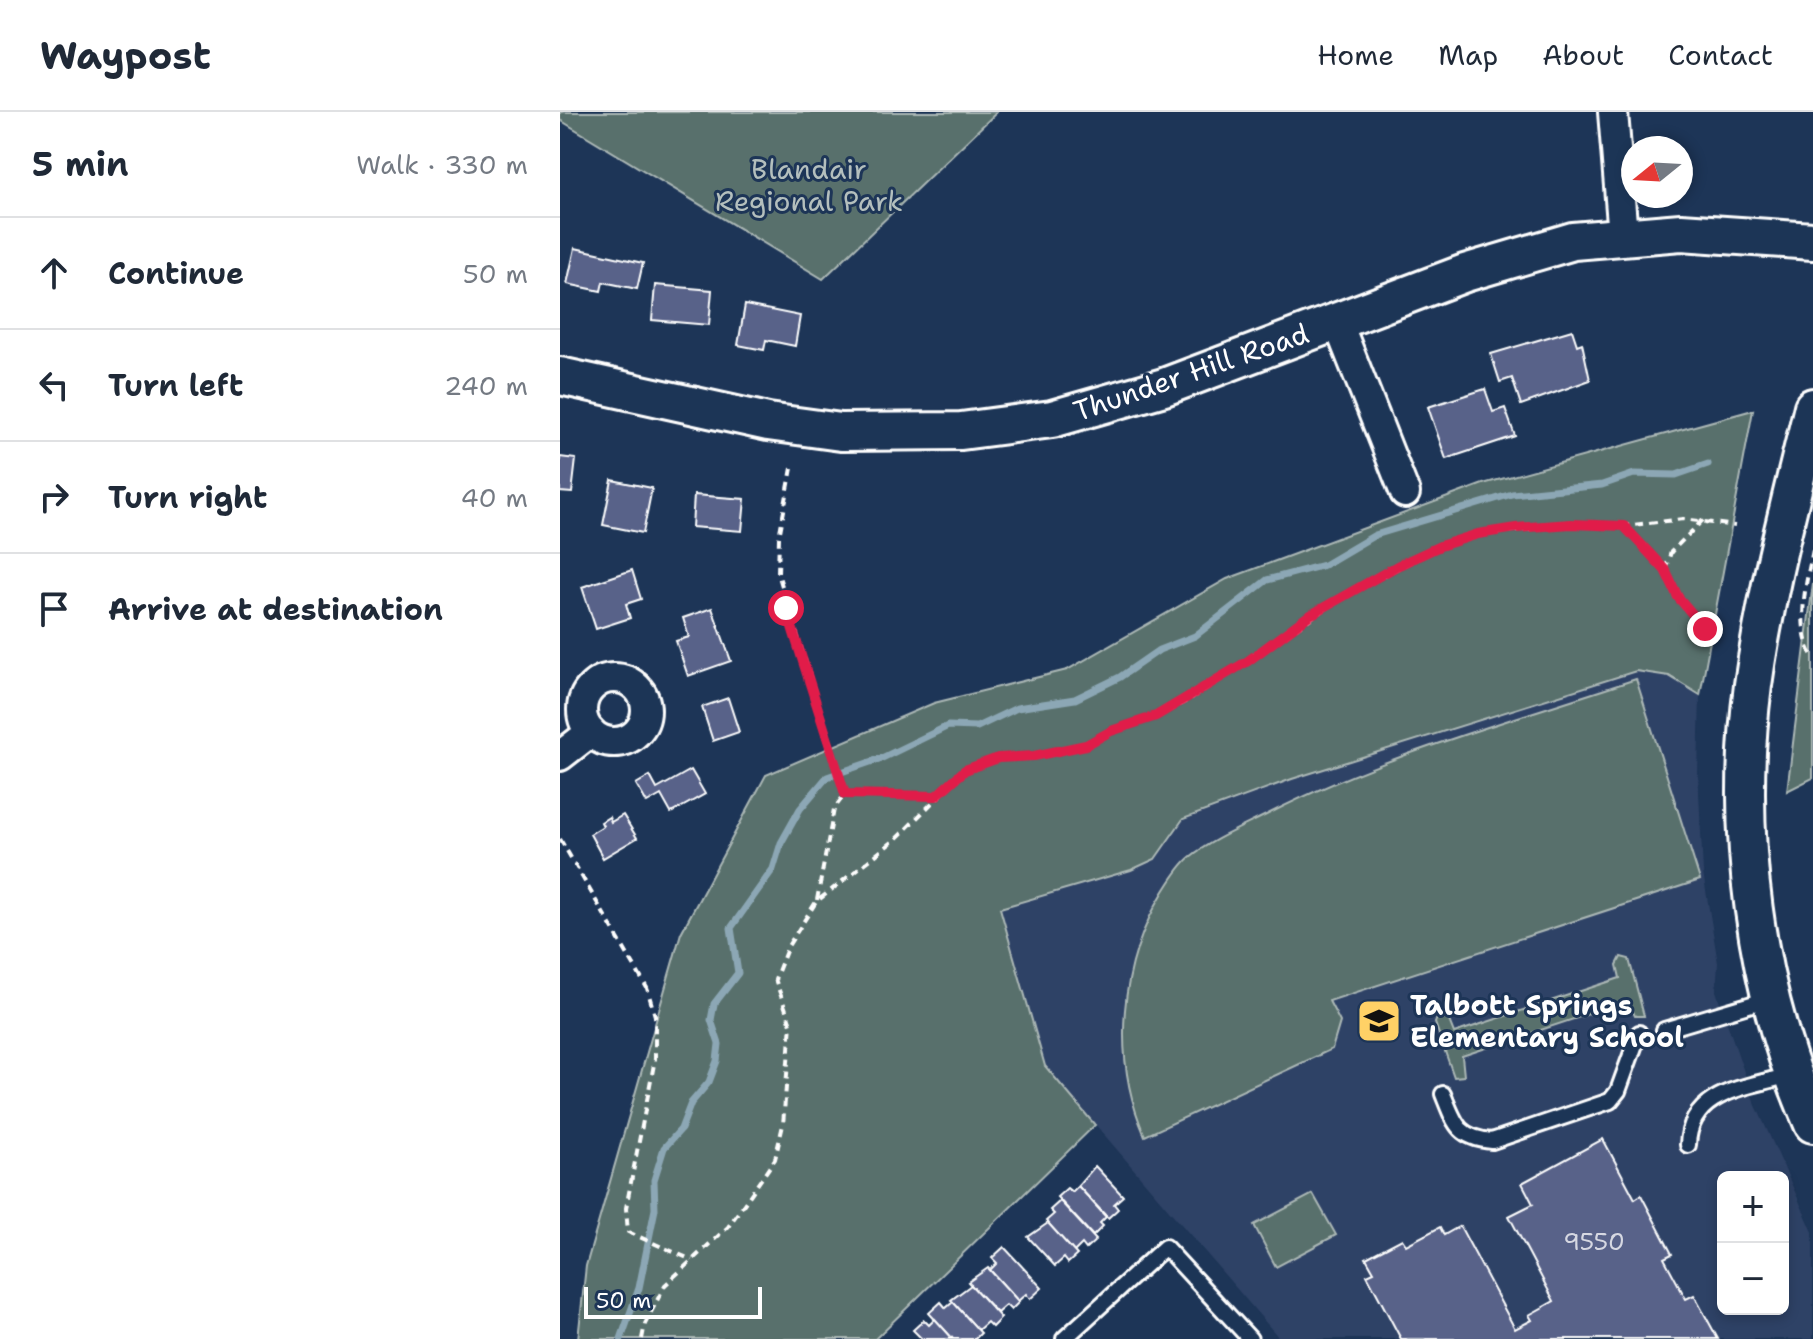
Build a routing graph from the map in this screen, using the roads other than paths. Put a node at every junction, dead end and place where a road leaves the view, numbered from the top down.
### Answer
1 (1613, 112) edge
2 (1623, 236) junction
3 (1813, 241) edge
4 (1337, 321) junction
5 (560, 376) edge
6 (1813, 407) edge
7 (1405, 493) dead end
8 (591, 732) dead end
9 (560, 756) edge
10 (1772, 998) junction
11 (1664, 1030) dead end
12 (1639, 1033) dead end
13 (1793, 1074) junction
14 (1443, 1094) dead end
15 (1813, 1124) edge
16 (1688, 1145) dead end
17 (1064, 1339) edge
18 (1250, 1339) edge

1 - 2 street
2 - 3 street, Thunder Hill Road
2 - 4 street, Thunder Hill Road
4 - 5 street, Thunder Hill Road
4 - 7 street
6 - 10 street
8 - 9 street
10 - 11 lane
10 - 13 street
12 - 14 lane
13 - 15 street
13 - 16 lane
17 - 18 lane

